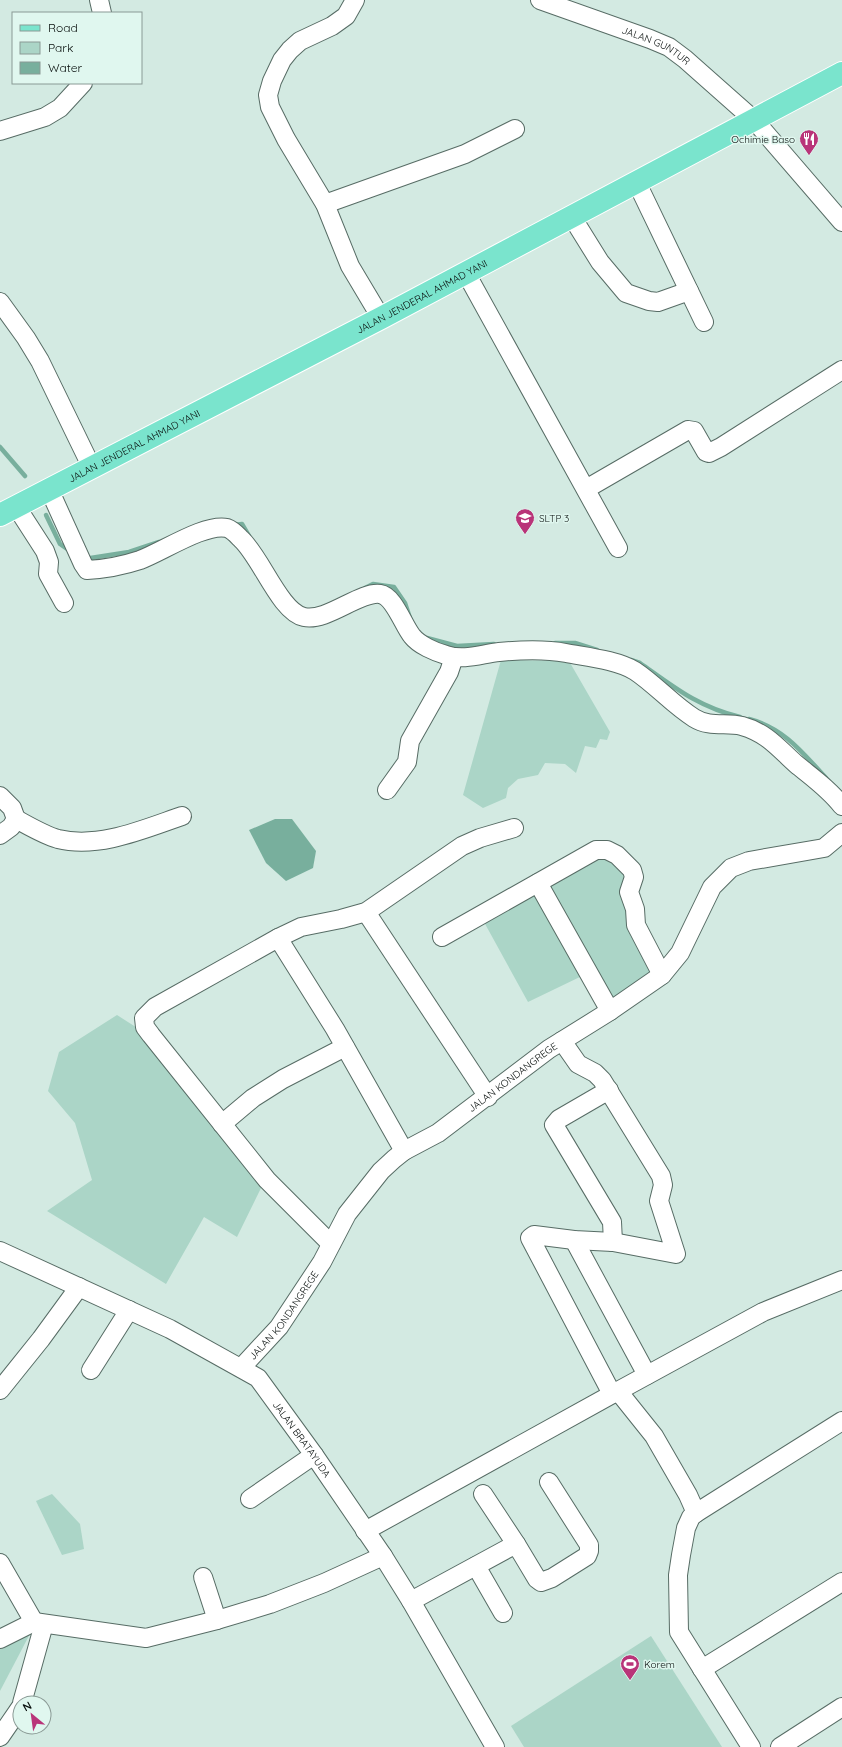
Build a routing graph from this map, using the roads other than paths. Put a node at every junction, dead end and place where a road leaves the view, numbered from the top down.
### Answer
1 (99, 0) edge
2 (355, 0) edge
3 (540, 0) edge
4 (102, 12) edge
5 (842, 73) edge
6 (82, 84) edge
7 (755, 121) junction
8 (515, 129) dead end
9 (0, 131) edge
10 (637, 183) junction
11 (325, 204) junction
12 (572, 217) junction
13 (842, 222) edge
14 (466, 273) junction
15 (689, 291) junction
16 (0, 302) edge
17 (381, 318) junction
18 (704, 322) dead end
19 (842, 370) edge
20 (92, 468) junction
21 (586, 489) junction
22 (48, 490) junction
23 (12, 509) edge
24 (618, 548) dead end
25 (64, 603) dead end
26 (454, 657) junction
27 (387, 790) dead end
28 (0, 796) edge
29 (842, 806) edge
30 (182, 816) dead end
31 (16, 819) junction
32 (514, 828) dead end
33 (842, 833) edge
34 (0, 835) edge
35 (538, 883) junction
36 (366, 912) junction
37 (442, 937) dead end
38 (278, 938) junction
39 (662, 975) junction
40 (610, 1011) junction
41 (562, 1041) junction
42 (345, 1047) junction
43 (609, 1090) junction
44 (488, 1097) junction
45 (222, 1124) junction
46 (404, 1151) junction
47 (574, 1240) junction
48 (613, 1242) junction
49 (331, 1244) junction
50 (0, 1251) edge
51 (842, 1280) edge
52 (79, 1287) junction
53 (130, 1310) junction
54 (241, 1368) junction
55 (91, 1370) dead end
56 (647, 1375) junction
57 (0, 1390) edge
58 (615, 1392) junction
59 (842, 1421) edge
60 (314, 1455) junction
61 (549, 1482) dead end
62 (483, 1494) dead end
63 (250, 1499) dead end
64 (696, 1513) junction
65 (366, 1531) junction
66 (516, 1544) junction
67 (383, 1556) junction
68 (0, 1563) edge
69 (476, 1566) junction
70 (202, 1577) dead end
71 (842, 1582) edge
72 (411, 1601) junction
73 (503, 1613) dead end
74 (217, 1620) junction
75 (39, 1623) junction
76 (0, 1639) edge
77 (702, 1669) junction
78 (24, 1695) edge
79 (842, 1707) edge
80 (12, 1720) edge
81 (0, 1737) edge
82 (495, 1747) edge
83 (751, 1747) edge
84 (780, 1747) edge

1 - 4 street
2 - 11 street
3 - 7 street, JALAN GUNTUR
5 - 7 main road, JALAN JENDERAL AHMAD YANI
6 - 9 street
7 - 10 main road, JALAN JENDERAL AHMAD YANI
7 - 13 street, JALAN GUNTUR
8 - 11 street
10 - 12 main road, JALAN JENDERAL AHMAD YANI
10 - 15 street
11 - 17 street
12 - 14 main road, JALAN JENDERAL AHMAD YANI
12 - 15 street
14 - 17 main road, JALAN JENDERAL AHMAD YANI
14 - 21 street
15 - 18 street
16 - 20 street
17 - 20 main road, JALAN JENDERAL AHMAD YANI
19 - 21 street
20 - 22 main road, JALAN JENDERAL AHMAD YANI
21 - 24 street
22 - 23 main road, JALAN JENDERAL AHMAD YANI
22 - 26 street
23 - 25 street
26 - 27 street
26 - 29 street
28 - 31 street
30 - 31 street
31 - 34 street
32 - 36 street
33 - 39 street, JALAN KONDANGREGE
35 - 37 street
35 - 39 street
35 - 40 street
36 - 38 street
36 - 44 street
38 - 42 street
38 - 45 street
39 - 40 street, JALAN KONDANGREGE
40 - 41 street, JALAN KONDANGREGE
41 - 43 street
41 - 44 street, JALAN KONDANGREGE
42 - 45 street
42 - 46 street
43 - 48 street
43 - 48 street
44 - 46 street, JALAN KONDANGREGE
45 - 49 street
46 - 49 street, JALAN KONDANGREGE
47 - 48 street
47 - 56 street
47 - 58 street
49 - 54 street, JALAN KONDANGREGE
50 - 52 street, JALAN BRATAYUDA
51 - 56 street
52 - 53 street, JALAN BRATAYUDA
52 - 57 street
53 - 54 street, JALAN BRATAYUDA
53 - 55 street
54 - 60 street, JALAN BRATAYUDA
56 - 58 street
58 - 64 street
58 - 65 street
59 - 64 street
60 - 63 street
60 - 65 street, JALAN BRATAYUDA
61 - 66 street
62 - 66 street
64 - 77 street
65 - 67 street, JALAN BRATAYUDA
66 - 69 street
67 - 72 street, JALAN BRATAYUDA
67 - 74 street
68 - 75 street
69 - 72 street
69 - 73 street
70 - 74 street
71 - 77 street
72 - 82 street, JALAN BRATAYUDA
74 - 75 street
75 - 76 street
75 - 78 street
77 - 83 street
79 - 84 street
80 - 81 street

